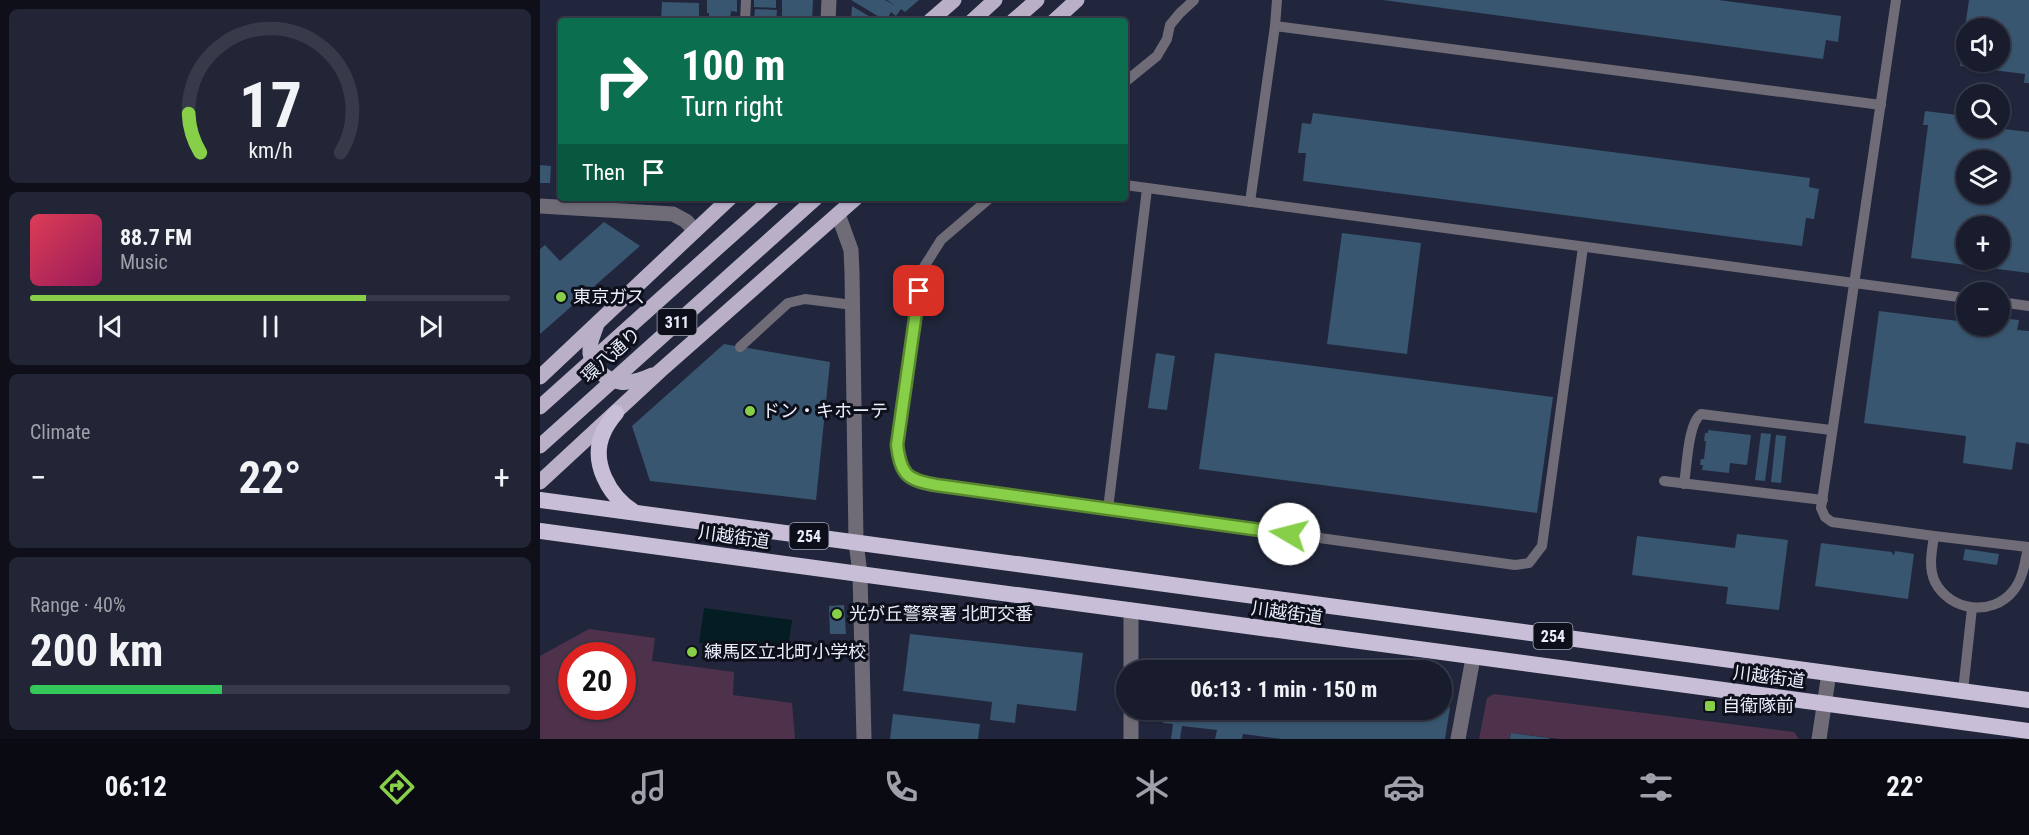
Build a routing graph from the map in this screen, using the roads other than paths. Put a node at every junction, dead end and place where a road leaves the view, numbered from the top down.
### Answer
1 (746, 0) edge
2 (829, 0) edge
3 (954, 0) edge
4 (996, 0) edge
5 (1037, 0) edge
6 (1077, 0) edge
7 (1194, 0) edge
8 (1277, 0) edge
9 (1896, 0) edge
10 (745, 18) edge
11 (828, 18) edge
12 (933, 18) edge
13 (975, 18) edge
14 (1016, 18) edge
15 (1057, 18) edge
16 (1275, 26) junction
17 (1128, 80) edge
18 (1881, 105) junction
19 (1128, 186) edge
20 (1147, 189) junction
21 (727, 201) edge
22 (770, 201) edge
23 (813, 201) edge
24 (853, 201) edge
25 (986, 201) edge
26 (1251, 202) junction
27 (540, 206) edge
28 (838, 214) junction
29 (695, 231) junction
30 (1583, 247) junction
31 (1855, 283) junction
32 (1956, 297) edge
33 (2010, 303) edge
34 (853, 305) junction
35 (2029, 306) edge
36 (598, 321) junction
37 (740, 347) dead end
38 (660, 371) junction
39 (540, 377) edge
40 (540, 407) edge
41 (616, 413) junction
42 (1832, 430) junction
43 (540, 446) edge
44 (1664, 481) dead end
45 (540, 482) edge
46 (1684, 484) junction
47 (540, 500) edge
48 (1823, 500) junction
49 (1108, 509) junction
50 (635, 513) junction
51 (540, 531) edge
52 (1934, 536) junction
53 (856, 542) junction
54 (2028, 548) edge
55 (860, 574) junction
56 (1972, 608) junction
57 (1131, 610) junction
58 (1473, 658) junction
59 (1131, 660) edge
60 (1829, 673) junction
61 (1963, 691) junction
62 (2029, 700) edge
63 (1825, 704) junction
64 (1131, 720) edge
65 (2029, 731) edge
66 (864, 739) edge
67 (1131, 739) edge
68 (1458, 739) edge
69 (1819, 739) edge

1 - 10 lane
2 - 11 street
3 - 12 main road
4 - 13 main road
5 - 14 main road
6 - 15 main road
7 - 17 lane
8 - 16 lane
9 - 18 lane
16 - 18 lane
16 - 26 lane
18 - 31 lane
19 - 20 lane
20 - 26 lane
20 - 49 lane
21 - 29 main road
22 - 40 main road, 環八通り / 311, bridge
23 - 43 main road, 環八通り / 311, bridge
24 - 28 main road
25 - 49 lane
26 - 30 lane
27 - 29 street
28 - 34 street
28 - 38 main road
29 - 36 main road
30 - 31 lane
30 - 49 lane
31 - 32 lane
31 - 42 lane
33 - 35 lane
34 - 37 lane
34 - 53 street
36 - 38 main road
36 - 39 main road
38 - 41 main road
41 - 45 main road
41 - 50 highway
42 - 46 lane
42 - 48 lane
44 - 46 lane
46 - 48 lane
47 - 50 highway, 川越街道 / 254
48 - 52 lane
50 - 53 highway, 川越街道 / 254
51 - 55 highway, 川越街道 / 254
52 - 54 lane
52 - 56 lane
53 - 55 street
53 - 60 highway, 川越街道 / 254
54 - 56 lane
55 - 57 highway, 川越街道 / 254
55 - 66 street
56 - 61 lane
57 - 58 highway, 川越街道 / 254
57 - 59 street
58 - 63 highway, 川越街道 / 254
58 - 68 street
60 - 61 highway, 川越街道 / 254
60 - 63 street
61 - 62 highway, 川越街道 / 254
63 - 65 highway, 川越街道 / 254
63 - 69 street
64 - 67 street

